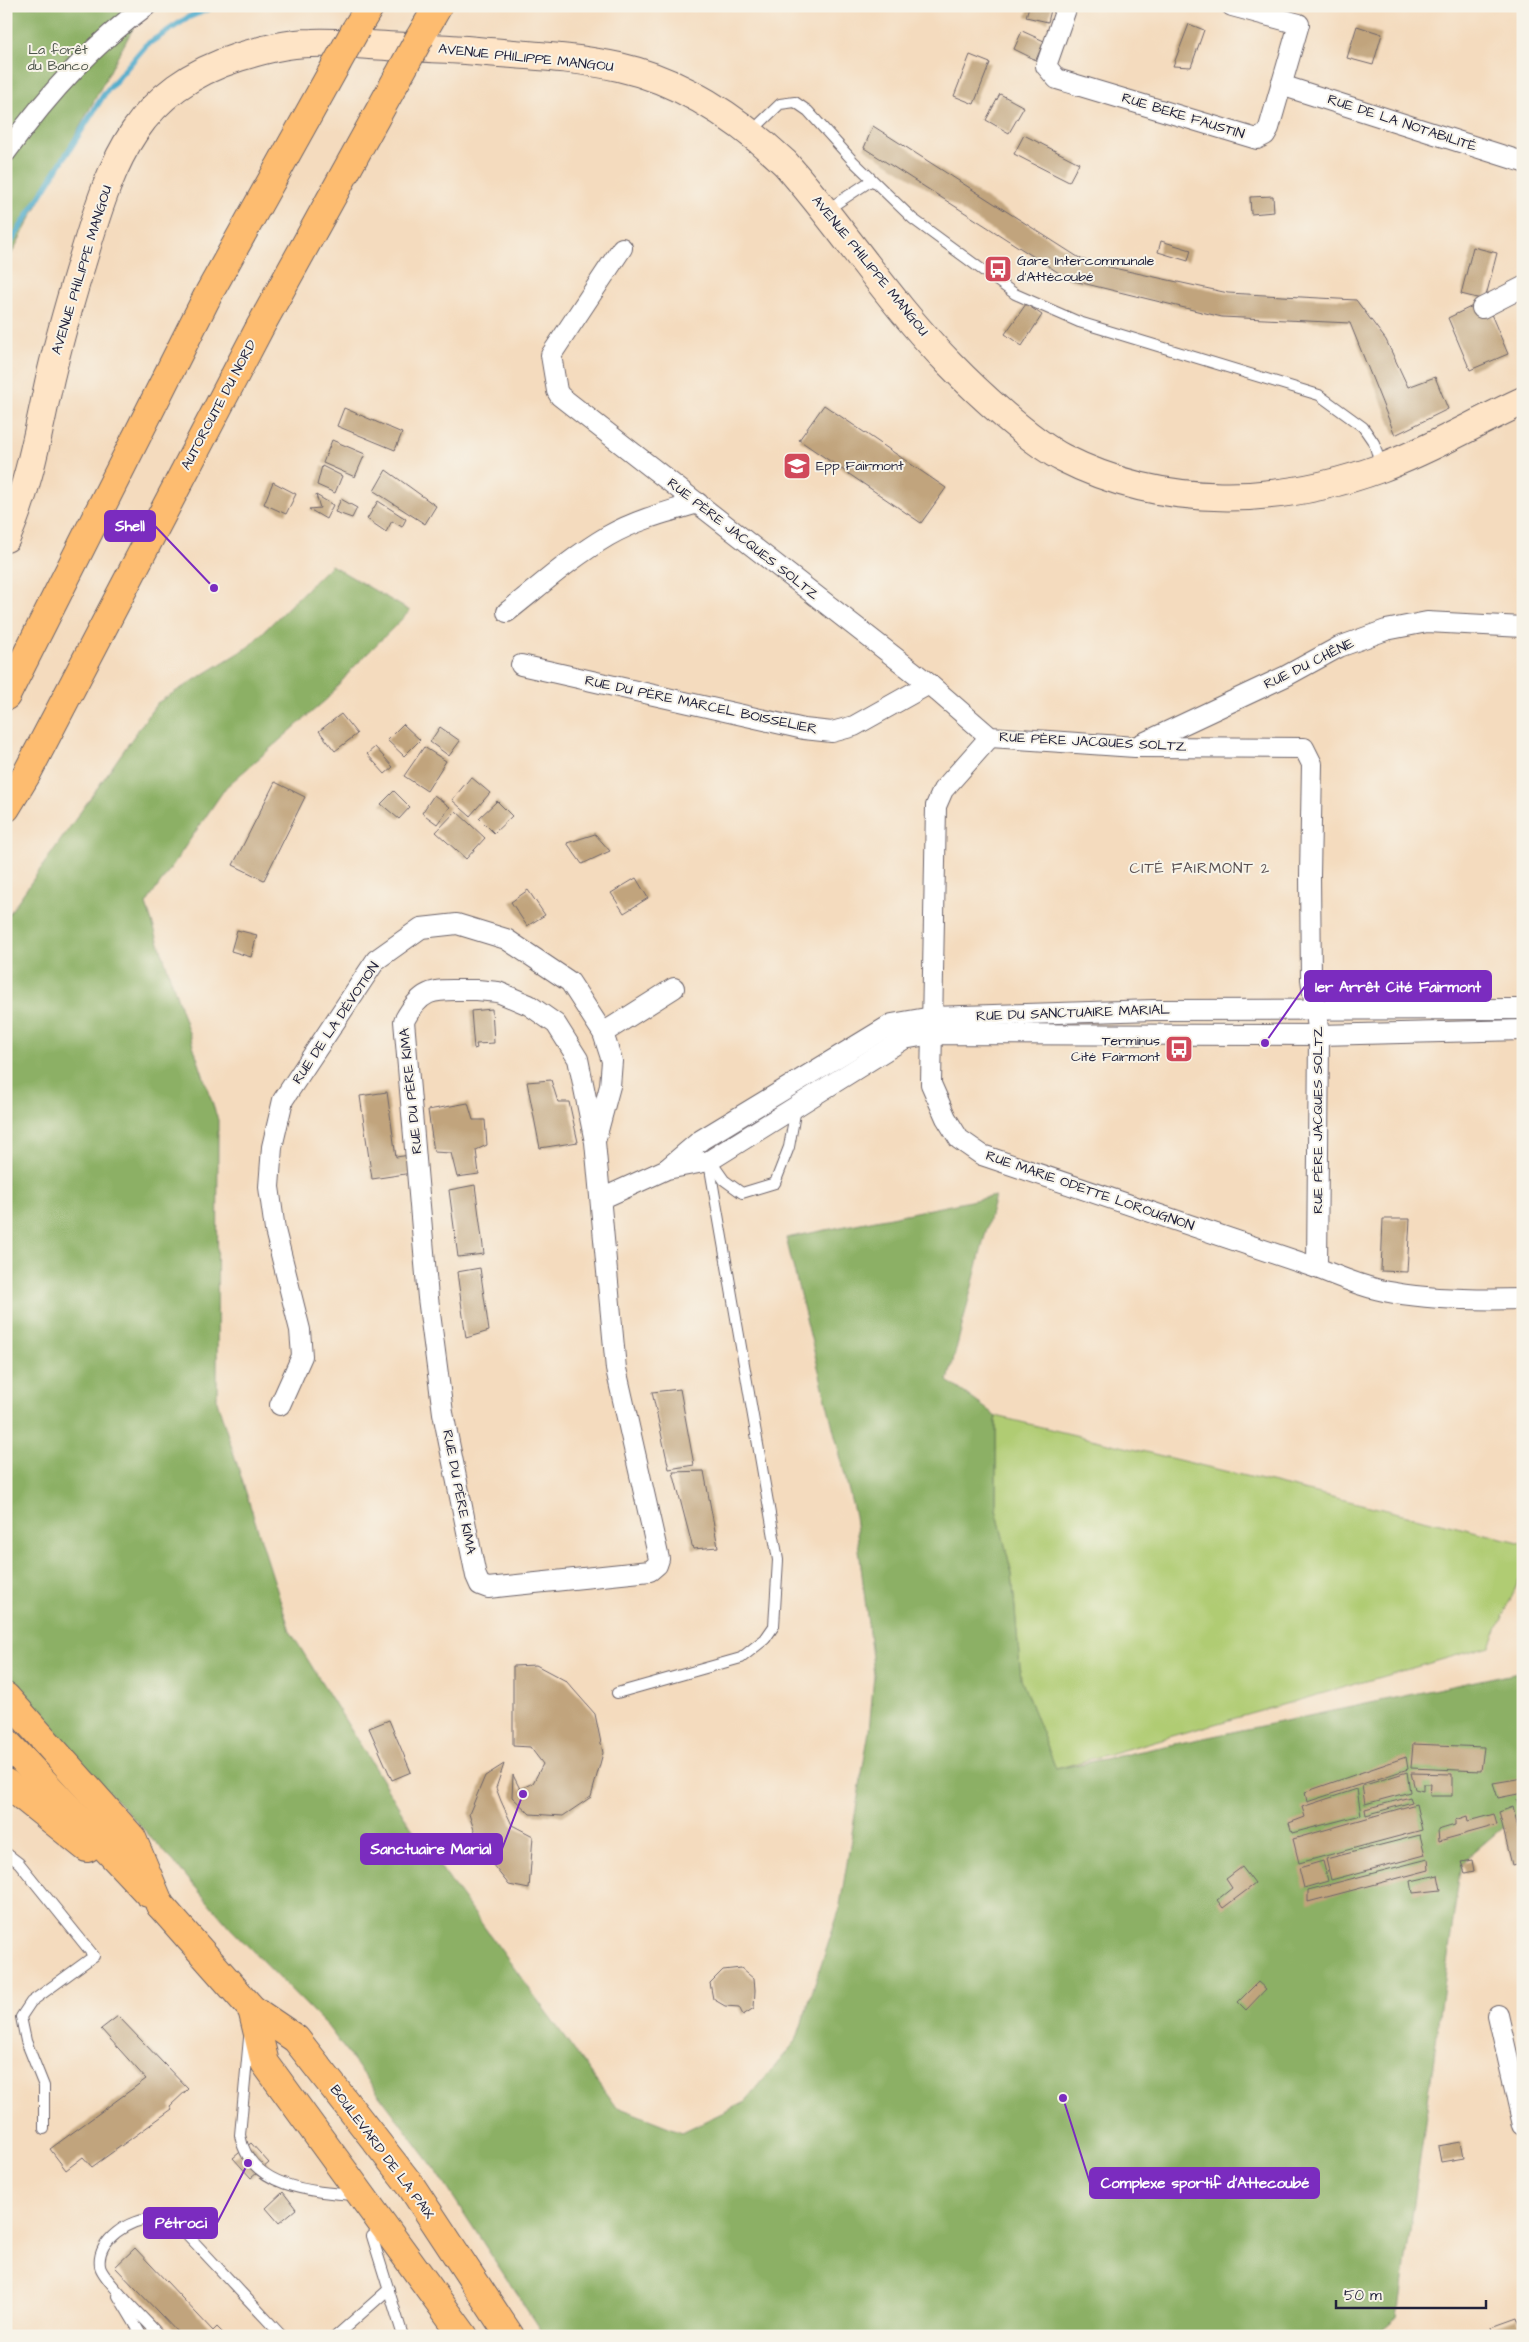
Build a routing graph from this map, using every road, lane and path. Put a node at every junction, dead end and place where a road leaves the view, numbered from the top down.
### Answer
1 (146, 6) edge
2 (438, 6) edge
3 (1067, 6) edge
4 (1232, 6) edge
5 (1302, 15) edge
6 (363, 18) edge
7 (1281, 85) junction
8 (750, 133) junction
9 (6, 152) edge
10 (1523, 162) edge
11 (872, 180) junction
12 (826, 211) junction
13 (622, 248) dead end
14 (1523, 287) edge
15 (1482, 308) dead end
16 (1523, 402) edge
17 (1381, 468) junction
18 (698, 503) junction
19 (6, 538) edge
20 (507, 612) dead end
21 (1523, 627) edge
22 (521, 665) dead end
23 (930, 684) junction
24 (6, 696) edge
25 (990, 737) junction
26 (1135, 747) junction
27 (6, 808) edge
28 (674, 988) dead end
29 (1523, 1009) edge
30 (1154, 1010) junction
31 (1317, 1010) junction
32 (932, 1025) junction
33 (1523, 1030) edge
34 (603, 1033) junction
35 (1152, 1034) junction
36 (1320, 1035) junction
37 (796, 1106) junction
38 (701, 1140) junction
39 (595, 1142) junction
40 (710, 1160) junction
41 (667, 1169) junction
42 (600, 1199) junction
43 (1317, 1268) junction
44 (1523, 1298) edge
45 (280, 1405) dead end
46 (617, 1693) dead end
47 (6, 1697) edge
48 (6, 1742) edge
49 (6, 1783) edge
50 (6, 1852) edge
51 (160, 1905) junction
52 (252, 2009) junction
53 (1498, 2015) dead end
54 (1523, 2125) edge
55 (44, 2129) dead end
56 (363, 2195) junction
57 (386, 2226) junction
58 (106, 2278) junction
59 (389, 2289) junction
60 (142, 2336) edge
61 (160, 2336) edge
62 (282, 2336) edge
63 (336, 2336) edge
64 (403, 2336) edge
65 (464, 2336) edge
66 (510, 2336) edge

1 - 9 street
2 - 27 main road, AUTOROUTE DU NORD, bridge
3 - 7 street, RUE BEKE FAUSTIN
4 - 5 street, RUE BEKE FAUSTIN
5 - 7 street, RUE BEKE FAUSTIN
6 - 24 main road, bridge
7 - 10 street, RUE DE LA NOTABILITÉ
8 - 11 lane
8 - 12 street, AVENUE PHILIPPE MANGOU
8 - 19 street, AVENUE PHILIPPE MANGOU
11 - 12 lane
11 - 17 lane
12 - 17 street, AVENUE PHILIPPE MANGOU
13 - 18 street, RUE PÈRE JACQUES SOLTZ
14 - 15 street
16 - 17 street, AVENUE PHILIPPE MANGOU
18 - 20 street
18 - 23 street, RUE PÈRE JACQUES SOLTZ
21 - 26 street, RUE DU CHÊNE
22 - 23 street, RUE DU PÈRE MARCEL BOISSELIER
23 - 25 street, RUE PÈRE JACQUES SOLTZ
25 - 26 street, RUE PÈRE JACQUES SOLTZ
25 - 32 street, RUE MARIE ODETTE LOROUGNON
26 - 31 street, RUE PÈRE JACQUES SOLTZ
28 - 34 street
29 - 31 street, RUE DU SANCTUAIRE MARIAL
30 - 31 street, RUE DU SANCTUAIRE MARIAL
30 - 32 street, RUE DU SANCTUAIRE MARIAL
30 - 35 street
31 - 36 street, RUE PÈRE JACQUES SOLTZ
32 - 35 street, RUE DU SANCTUAIRE MARIAL
32 - 37 street, RUE DU SANCTUAIRE MARIAL
32 - 38 street, RUE DU SANCTUAIRE MARIAL
32 - 43 street, RUE MARIE ODETTE LOROUGNON
33 - 36 street, RUE DU SANCTUAIRE MARIAL
34 - 39 street, RUE DE LA DÉVOTION
34 - 45 street, RUE DE LA DÉVOTION
35 - 36 street, RUE DU SANCTUAIRE MARIAL
36 - 43 street, RUE PÈRE JACQUES SOLTZ
37 - 40 street, RUE DU SANCTUAIRE MARIAL
37 - 40 lane
38 - 40 lane
38 - 41 street, RUE DU SANCTUAIRE MARIAL
39 - 42 street, RUE DU PÈRE KIMA
39 - 42 street, RUE DU PÈRE KIMA
40 - 41 street, RUE DU SANCTUAIRE MARIAL
40 - 46 lane
41 - 42 street, RUE DU SANCTUAIRE MARIAL
43 - 44 street, RUE MARIE ODETTE LOROUGNON
47 - 51 main road
48 - 51 main road
49 - 51 main road
50 - 55 lane
51 - 52 main road, BOULEVARD DE LA PAIX
52 - 56 main road, BOULEVARD DE LA PAIX
52 - 56 lane
52 - 66 main road, BOULEVARD DE LA PAIX
53 - 54 street
56 - 57 main road, BOULEVARD DE LA PAIX
57 - 59 lane
57 - 65 main road, BOULEVARD DE LA PAIX
58 - 60 lane
58 - 61 lane
58 - 62 lane
59 - 63 lane
59 - 64 lane

